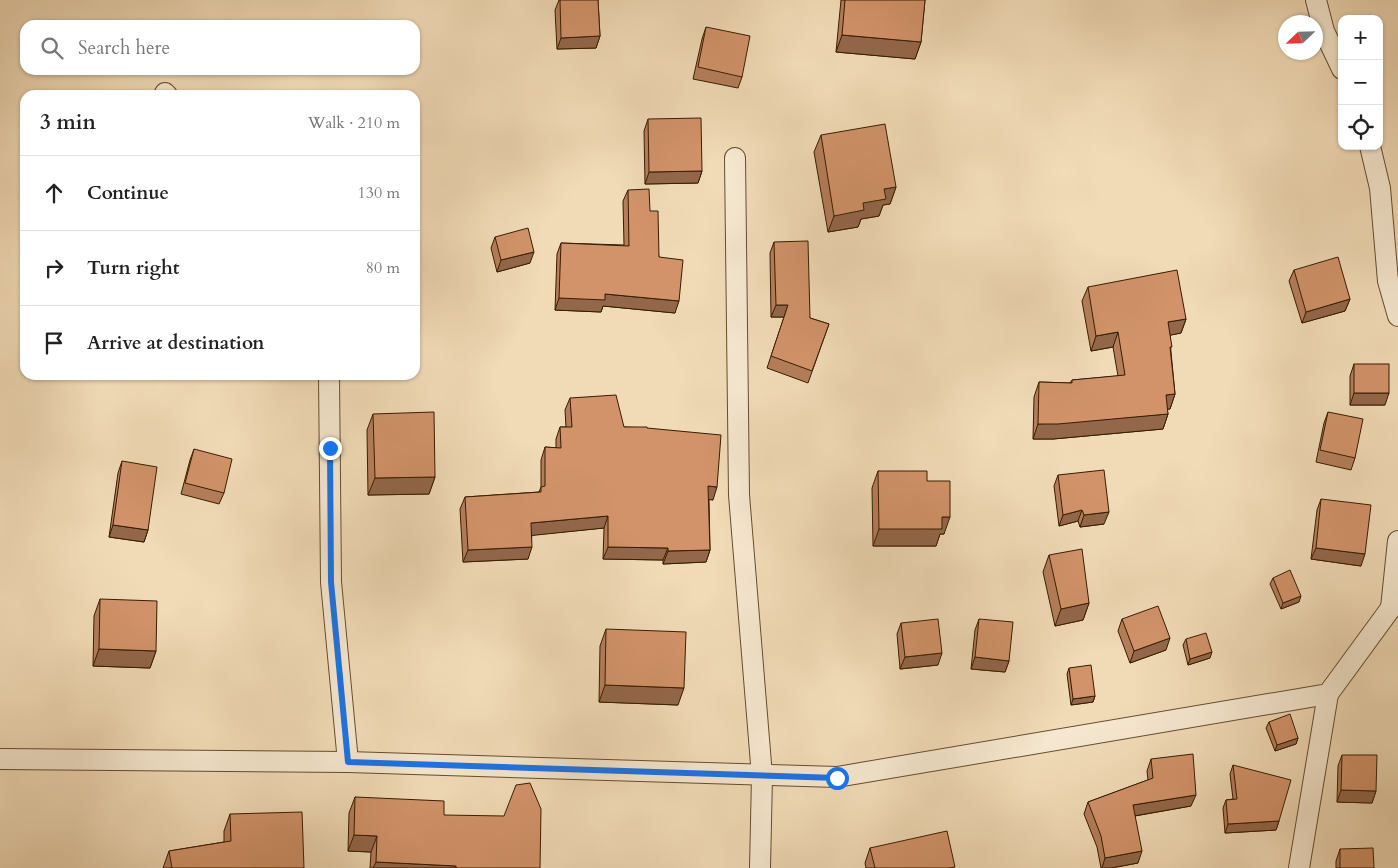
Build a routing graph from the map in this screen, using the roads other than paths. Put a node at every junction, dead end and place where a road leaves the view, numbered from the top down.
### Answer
1 (1316, 0) edge
2 (1338, 61) edge
3 (1371, 150) edge
4 (736, 158) dead end
5 (1398, 316) edge
6 (329, 380) edge
7 (1398, 541) edge
8 (1395, 604) edge
9 (1328, 694) junction
10 (0, 760) edge
11 (348, 762) junction
12 (762, 776) junction
13 (760, 868) edge
14 (1299, 868) edge

1 - 2 street
3 - 5 street
4 - 12 street
6 - 11 street
7 - 8 street
8 - 9 street
9 - 12 street
9 - 14 street
10 - 11 street
11 - 12 street
12 - 13 street

